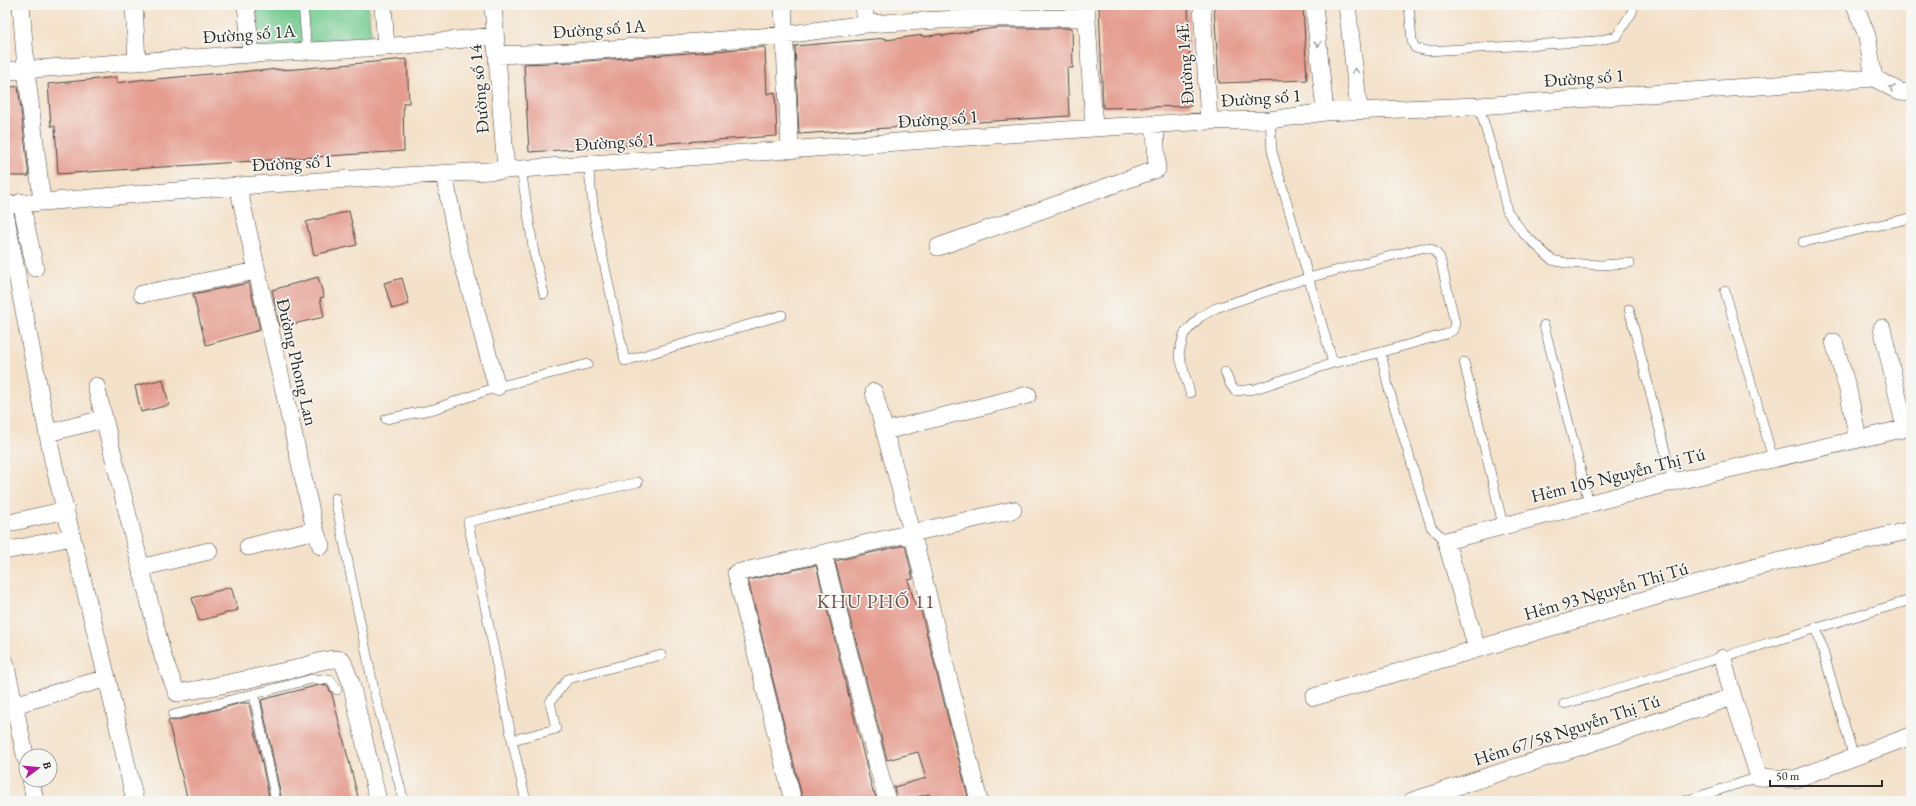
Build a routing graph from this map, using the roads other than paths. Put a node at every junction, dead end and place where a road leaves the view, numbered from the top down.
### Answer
1 (21, 5) edge
2 (134, 5) edge
3 (246, 5) edge
4 (302, 5) edge
5 (383, 5) edge
6 (493, 5) edge
7 (782, 5) edge
8 (864, 5) edge
9 (1202, 5) edge
10 (1314, 5) edge
11 (1347, 5) edge
12 (1409, 5) edge
13 (1634, 5) edge
14 (1855, 5) edge
15 (1086, 11) edge
16 (976, 12) edge
17 (866, 24) junction
18 (784, 35) junction
19 (495, 36) junction
20 (386, 47) junction
21 (307, 51) junction
22 (251, 54) junction
23 (497, 55) junction
24 (137, 62) junction
25 (26, 69) junction
26 (5, 72) edge
27 (1874, 78) junction
28 (1911, 93) edge
29 (1479, 106) junction
30 (1359, 110) junction
31 (1325, 112) junction
32 (1270, 120) junction
33 (1209, 121) junction
34 (1154, 124) junction
35 (1094, 128) junction
36 (790, 150) junction
37 (588, 164) junction
38 (513, 169) junction
39 (444, 174) junction
40 (238, 186) junction
41 (42, 201) junction
42 (13, 203) edge
43 (5, 213) edge
44 (1911, 218) edge
45 (1803, 242) dead end
46 (938, 247) dead end
47 (1630, 263) dead end
48 (35, 268) dead end
49 (256, 271) junction
50 (1308, 278) junction
51 (1725, 291) dead end
52 (142, 294) dead end
53 (544, 294) dead end
54 (1629, 309) dead end
55 (782, 315) dead end
56 (1544, 326) dead end
57 (1882, 328) dead end
58 (1834, 342) dead end
59 (1381, 352) junction
60 (1464, 362) dead end
61 (1333, 363) junction
62 (588, 364) dead end
63 (1225, 372) dead end
64 (96, 386) dead end
65 (497, 387) junction
66 (874, 392) dead end
67 (1190, 393) dead end
68 (1028, 395) dead end
69 (103, 419) junction
70 (386, 419) dead end
71 (1908, 428) edge
72 (886, 431) junction
73 (48, 433) junction
74 (1858, 439) junction
75 (1774, 459) junction
76 (638, 482) dead end
77 (1673, 482) junction
78 (335, 498) dead end
79 (1589, 503) junction
80 (66, 510) junction
81 (1013, 510) dead end
82 (5, 524) edge
83 (1503, 525) junction
84 (315, 530) junction
85 (1911, 530) edge
86 (912, 532) junction
87 (72, 537) junction
88 (1446, 541) junction
89 (322, 546) dead end
90 (248, 547) dead end
91 (209, 551) dead end
92 (5, 552) edge
93 (823, 554) junction
94 (140, 568) junction
95 (1911, 600) edge
96 (1816, 628) junction
97 (1476, 650) junction
98 (661, 655) dead end
99 (1723, 658) junction
100 (5, 662) edge
101 (106, 678) junction
102 (337, 690) dead end
103 (254, 695) junction
104 (1314, 697) dead end
105 (1733, 697) junction
106 (1564, 704) dead end
107 (14, 705) junction
108 (173, 715) dead end
109 (1911, 736) edge
110 (512, 740) junction
111 (24, 748) edge
112 (1854, 758) junction
113 (1759, 777) junction
114 (33, 788) edge
115 (35, 801) edge
116 (135, 801) edge
117 (276, 801) edge
118 (378, 801) edge
119 (404, 801) edge
120 (526, 801) edge
121 (793, 801) edge
122 (887, 801) edge
123 (979, 801) edge
124 (1412, 801) edge
125 (1685, 801) edge

1 - 25 street
2 - 24 street
3 - 22 street
4 - 21 lane
5 - 20 street
6 - 19 street, Đường số 14
7 - 18 street
8 - 17 street
9 - 33 street, Đường 14E
10 -> 31 street
30 -> 11 street
12 - 13 lane
14 - 27 street
15 - 16 street, Đường số 1A
15 - 35 street
16 - 17 street, Đường số 1A
17 - 18 street, Đường số 1A
18 - 23 street, Đường số 1A
18 - 36 street
19 - 20 street, Đường số 1A
19 - 23 street, Đường số 14
20 - 21 street, Đường số 1A
21 - 22 street, Đường số 1A
22 - 24 street, Đường số 1A
23 - 38 street, Đường số 14
24 - 25 street, Đường số 1A
25 - 26 street, Đường số 1A
25 - 41 street
28 -> 27 street
27 - 29 street, Đường số 1
29 - 30 street, Đường số 1
29 - 47 lane
30 - 31 street, Đường số 1
31 - 32 street, Đường số 1
32 - 33 street, Đường số 1
32 - 50 lane
33 - 34 street, Đường số 1
34 - 35 street, Đường số 1
34 - 46 street
35 - 36 street, Đường số 1
36 - 37 street, Đường số 1
37 - 38 street, Đường số 1
37 - 55 lane
38 - 39 street, Đường số 1
38 - 53 lane
39 - 40 street, Đường số 1
39 - 65 street
40 - 41 street, Đường số 1
40 - 49 street, Đường Phong Lan
41 - 42 street, Đường số 1
42 - 48 street
43 - 73 street
44 - 45 lane
49 - 52 street
49 - 84 street, Đường Phong Lan
50 - 59 lane
50 - 61 lane
50 - 67 lane
51 - 75 lane
54 - 77 lane
56 - 79 lane
57 - 71 street
58 - 74 street
59 - 61 lane
59 - 88 lane
60 - 83 lane
61 - 63 lane
62 - 65 lane
64 - 69 street
65 - 70 lane
66 - 72 street
68 - 72 street
69 - 73 street
69 - 94 street
71 - 74 street, Hẻm 105 Nguyễn Thị Tú
72 - 86 street
73 - 80 street
74 - 75 street, Hẻm 105 Nguyễn Thị Tú
75 - 77 street, Hẻm 105 Nguyễn Thị Tú
76 - 110 lane
77 - 79 street, Hẻm 105 Nguyễn Thị Tú
78 - 119 lane
79 - 83 street, Hẻm 105 Nguyễn Thị Tú
80 - 82 street
80 - 87 street
81 - 86 street
83 - 88 street, Hẻm 105 Nguyễn Thị Tú
84 - 89 street, Đường Phong Lan
84 - 90 street
85 - 97 street, Hẻm 93 Nguyễn Thị Tú
86 - 93 street
86 - 123 street
87 - 92 street
87 - 101 street
88 - 97 street
91 - 94 street
93 - 121 street
93 - 122 street
94 - 118 street
95 - 96 lane
96 - 99 lane
96 - 112 lane
97 - 104 street, Hẻm 93 Nguyễn Thị Tú
98 - 110 lane
99 - 105 street
99 - 106 lane
100 - 107 street
101 - 107 street
101 - 116 street
102 - 103 lane
103 - 108 lane
103 - 117 lane
105 - 113 street
105 - 124 street, Hẻm 67/58 Nguyễn Thị Tú
107 - 111 street
109 - 112 street
110 - 120 lane
112 - 113 street
113 - 125 lane
114 - 115 street

